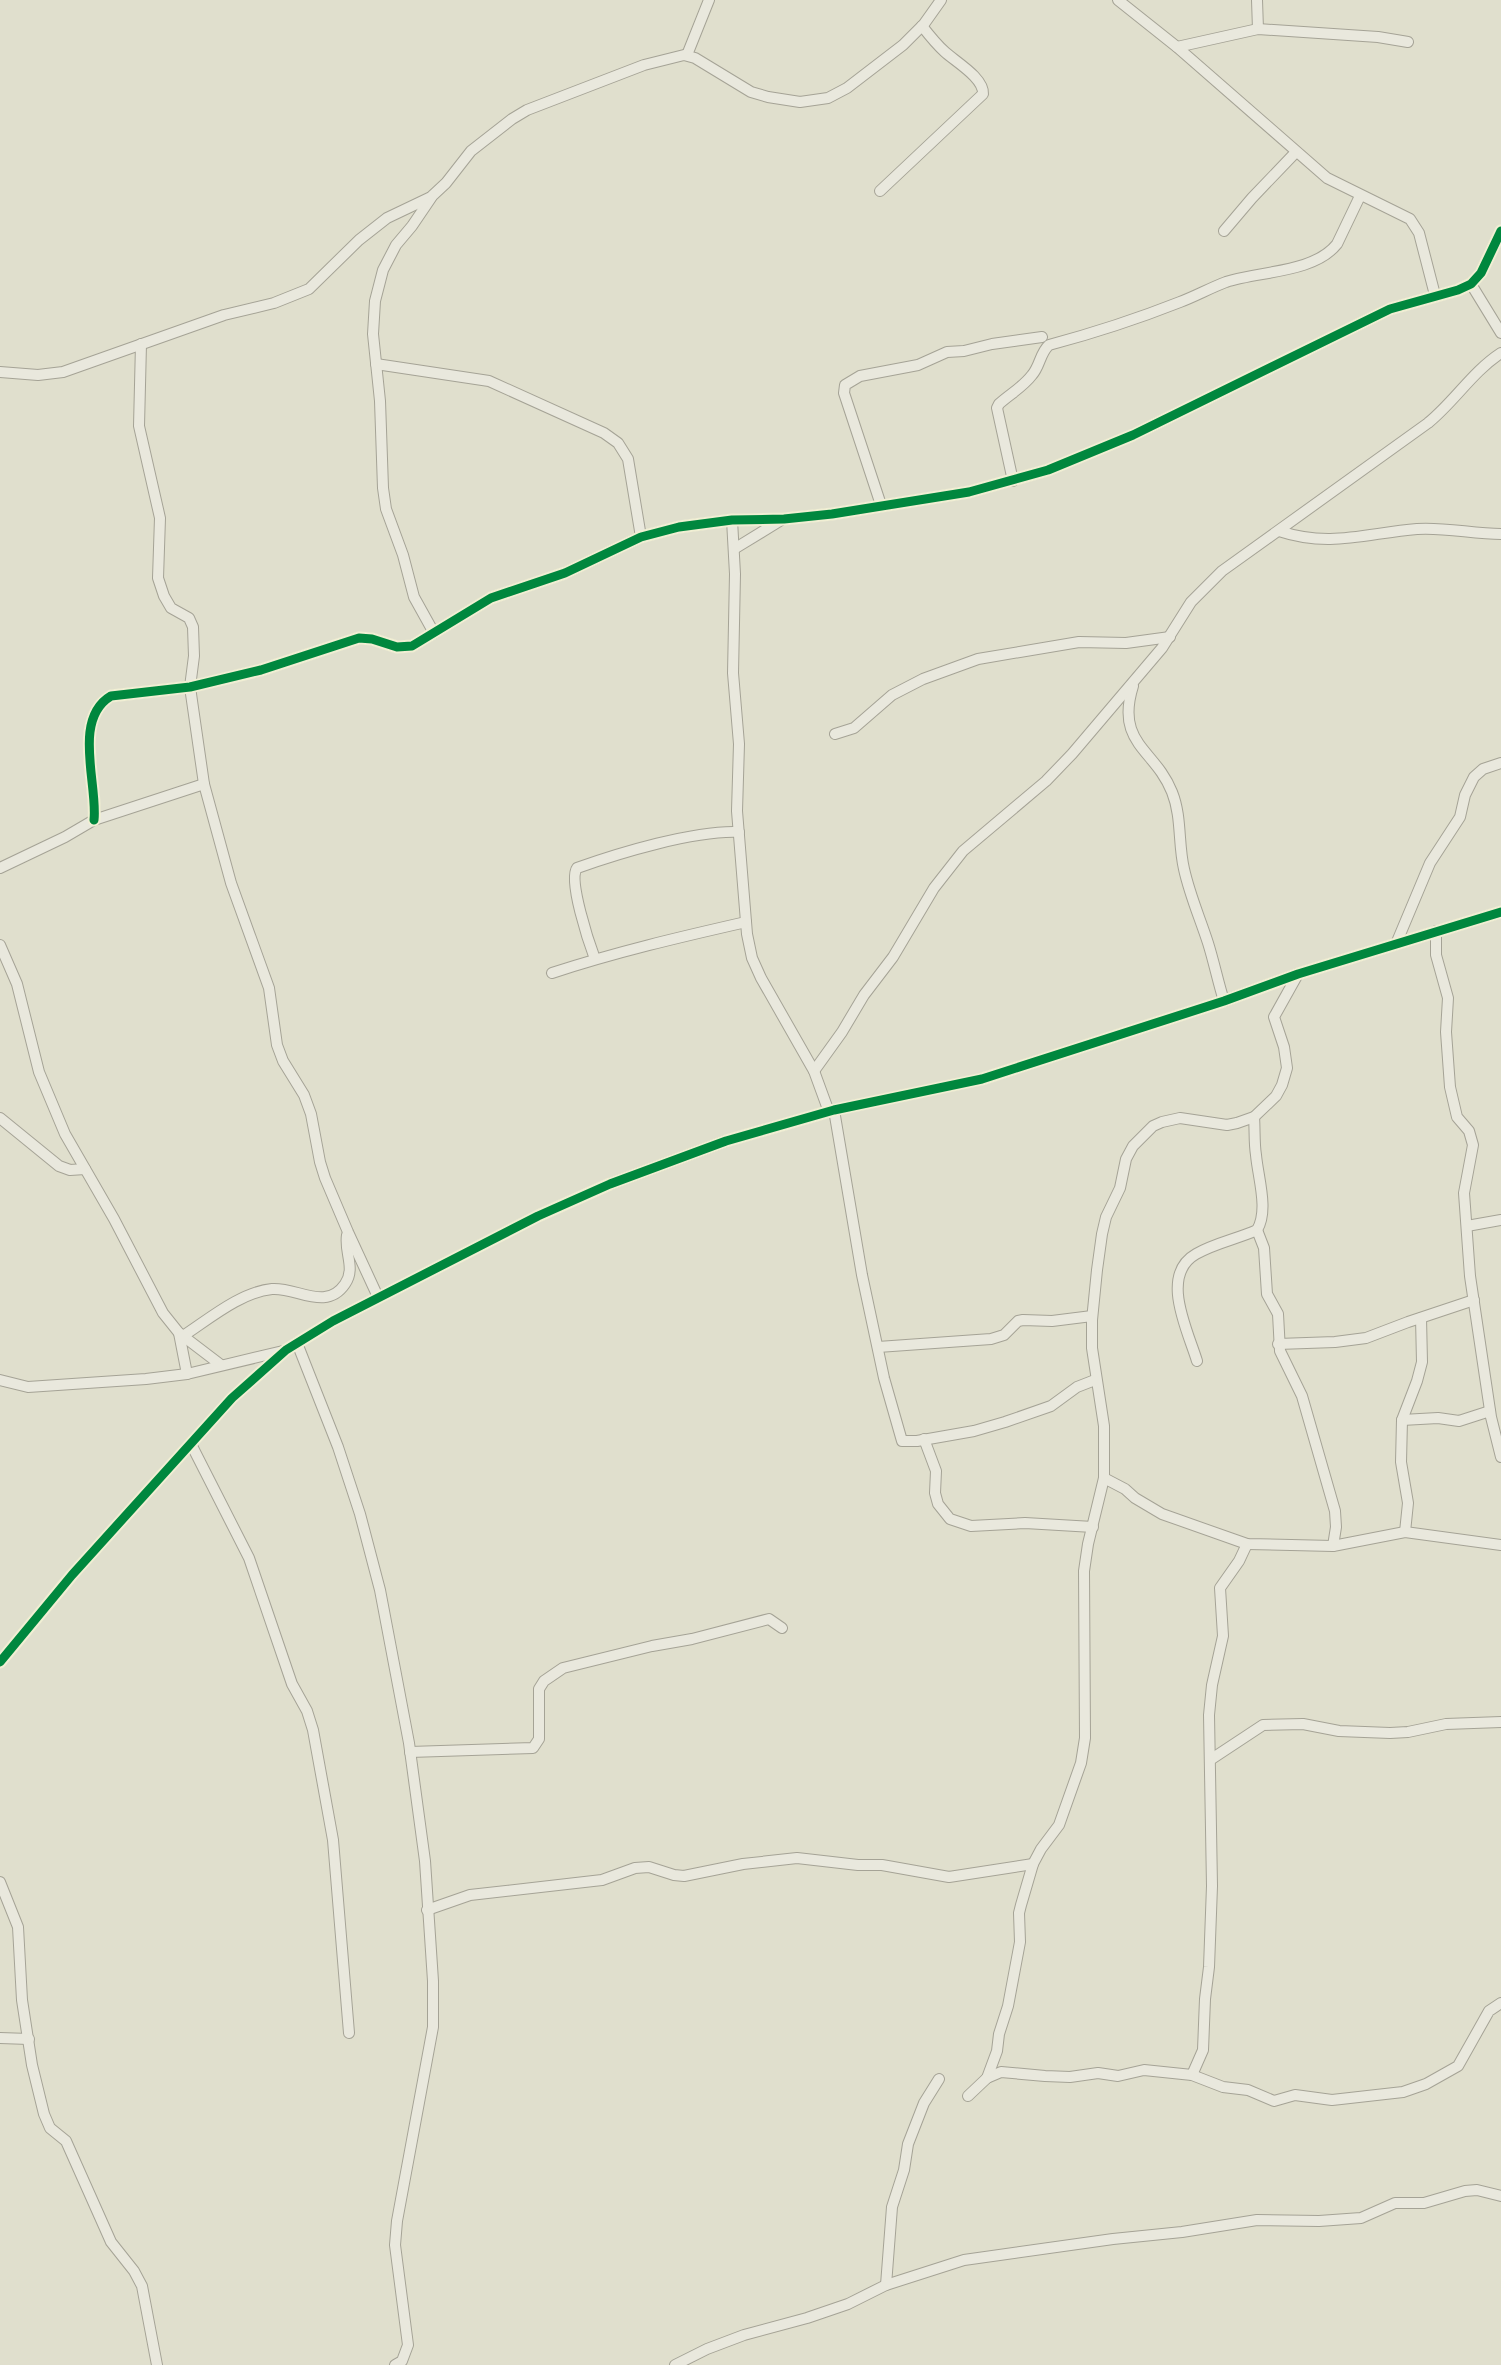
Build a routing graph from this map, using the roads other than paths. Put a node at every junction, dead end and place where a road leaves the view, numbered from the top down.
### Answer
1 (709, 0) edge
2 (941, 0) edge
3 (1118, 0) edge
4 (1257, 0) edge
5 (922, 26) junction
6 (1258, 28) junction
7 (1408, 42) dead end
8 (1177, 47) junction
9 (687, 55) junction
10 (1296, 152) junction
11 (880, 191) dead end
12 (1360, 196) junction
13 (431, 197) junction
14 (1224, 231) dead end
15 (1501, 231) edge
16 (1471, 284) junction
17 (1435, 295) junction
18 (1501, 333) edge
19 (1042, 337) dead end
20 (141, 344) junction
21 (1501, 353) edge
22 (376, 364) junction
23 (0, 372) edge
24 (1013, 481) junction
25 (881, 505) junction
26 (784, 519) junction
27 (732, 520) junction
28 (1279, 531) junction
29 (1501, 534) edge
30 (641, 537) junction
31 (734, 549) junction
32 (434, 633) junction
33 (1170, 637) junction
34 (1134, 681) junction
35 (190, 687) junction
36 (835, 734) dead end
37 (1501, 763) edge
38 (204, 784) junction
39 (94, 820) junction
40 (739, 832) junction
41 (0, 868) edge
42 (1501, 912) edge
43 (746, 922) junction
44 (1436, 931) junction
45 (1396, 944) junction
46 (1, 951) edge
47 (595, 959) junction
48 (552, 974) dead end
49 (1298, 975) junction
50 (1224, 1001) junction
51 (814, 1071) junction
52 (832, 1111) junction
53 (1254, 1117) junction
54 (0, 1118) edge
55 (85, 1169) junction
56 (1501, 1220) edge
57 (1467, 1226) junction
58 (1257, 1230) junction
59 (348, 1232) junction
60 (378, 1297) junction
61 (1474, 1300) junction
62 (1092, 1317) junction
63 (1420, 1318) junction
64 (181, 1334) junction
65 (297, 1343) junction
66 (1278, 1344) junction
67 (878, 1347) junction
68 (286, 1350) junction
69 (1197, 1361) dead end
70 (221, 1365) junction
71 (187, 1374) junction
72 (0, 1380) edge
73 (1095, 1380) junction
74 (1500, 1398) edge
75 (1490, 1409) junction
76 (1402, 1420) junction
77 (924, 1439) junction
78 (190, 1444) junction
79 (1501, 1456) edge
80 (1104, 1478) junction
81 (1093, 1527) junction
82 (1405, 1532) junction
83 (1247, 1544) junction
84 (1501, 1545) edge
85 (1333, 1546) junction
86 (782, 1628) dead end
87 (0, 1662) edge
88 (1501, 1722) edge
89 (410, 1752) junction
90 (1210, 1760) junction
91 (1034, 1864) junction
92 (0, 1882) edge
93 (427, 1911) junction
94 (1501, 2003) edge
95 (349, 2033) dead end
96 (0, 2038) edge
97 (29, 2039) junction
98 (1192, 2075) junction
99 (987, 2078) junction
100 (939, 2079) dead end
101 (968, 2096) dead end
102 (1501, 2196) edge
103 (886, 2285) junction
104 (157, 2365) edge
105 (394, 2365) edge
106 (675, 2365) edge

1 - 9 street
2 - 5 street
3 - 8 street
4 - 6 street
5 - 9 street
5 - 11 street
6 - 7 street
6 - 8 street
8 - 10 street
9 - 13 street
10 - 12 street
10 - 14 street
12 - 17 street
12 - 24 street
13 - 20 street
13 - 22 street
15 - 16 street
16 - 17 street
16 - 18 street
17 - 24 street
19 - 25 street
20 - 23 street
20 - 35 street
21 - 28 street
22 - 30 street
22 - 32 street
24 - 25 street
25 - 26 street
26 - 27 street
26 - 31 street
27 - 30 street
27 - 31 street
28 - 29 street
28 - 33 street
30 - 32 street
31 - 40 street
32 - 35 street
33 - 34 street
33 - 36 street
34 - 50 street
34 - 51 street
35 - 38 street
35 - 39 street
37 - 45 street
38 - 39 street
38 - 59 street
39 - 41 street
40 - 43 street
40 - 47 street
42 - 44 street
43 - 47 street
43 - 51 street
44 - 45 street
44 - 57 street
45 - 49 street
46 - 55 street
47 - 48 street
49 - 50 street
49 - 53 street
50 - 52 street
51 - 52 street
52 - 60 street
52 - 67 street
53 - 58 street
53 - 62 street
54 - 55 street
55 - 64 street
56 - 57 street
57 - 61 street
58 - 66 street
58 - 69 street
59 - 60 street
59 - 64 street
60 - 65 street
61 - 63 street
61 - 75 street
62 - 67 street
62 - 73 street
63 - 66 street
63 - 76 street
64 - 70 street
64 - 71 street
65 - 68 street
65 - 89 street
66 - 85 street
67 - 77 street
68 - 70 street
68 - 78 street
70 - 71 street
71 - 72 street
73 - 77 street
73 - 80 street
74 - 75 street
75 - 76 street
75 - 79 street
76 - 82 street
77 - 81 street
78 - 87 street
78 - 95 street
80 - 81 street
80 - 83 street
81 - 91 street
82 - 84 street
82 - 85 street
83 - 85 street
83 - 90 street
86 - 89 street
88 - 90 street
89 - 93 street
90 - 98 street
91 - 93 street
91 - 99 street
92 - 97 street
93 - 105 street
94 - 98 street
96 - 97 street
97 - 104 street
98 - 99 street
99 - 101 street
100 - 103 street
102 - 103 street
103 - 106 street

